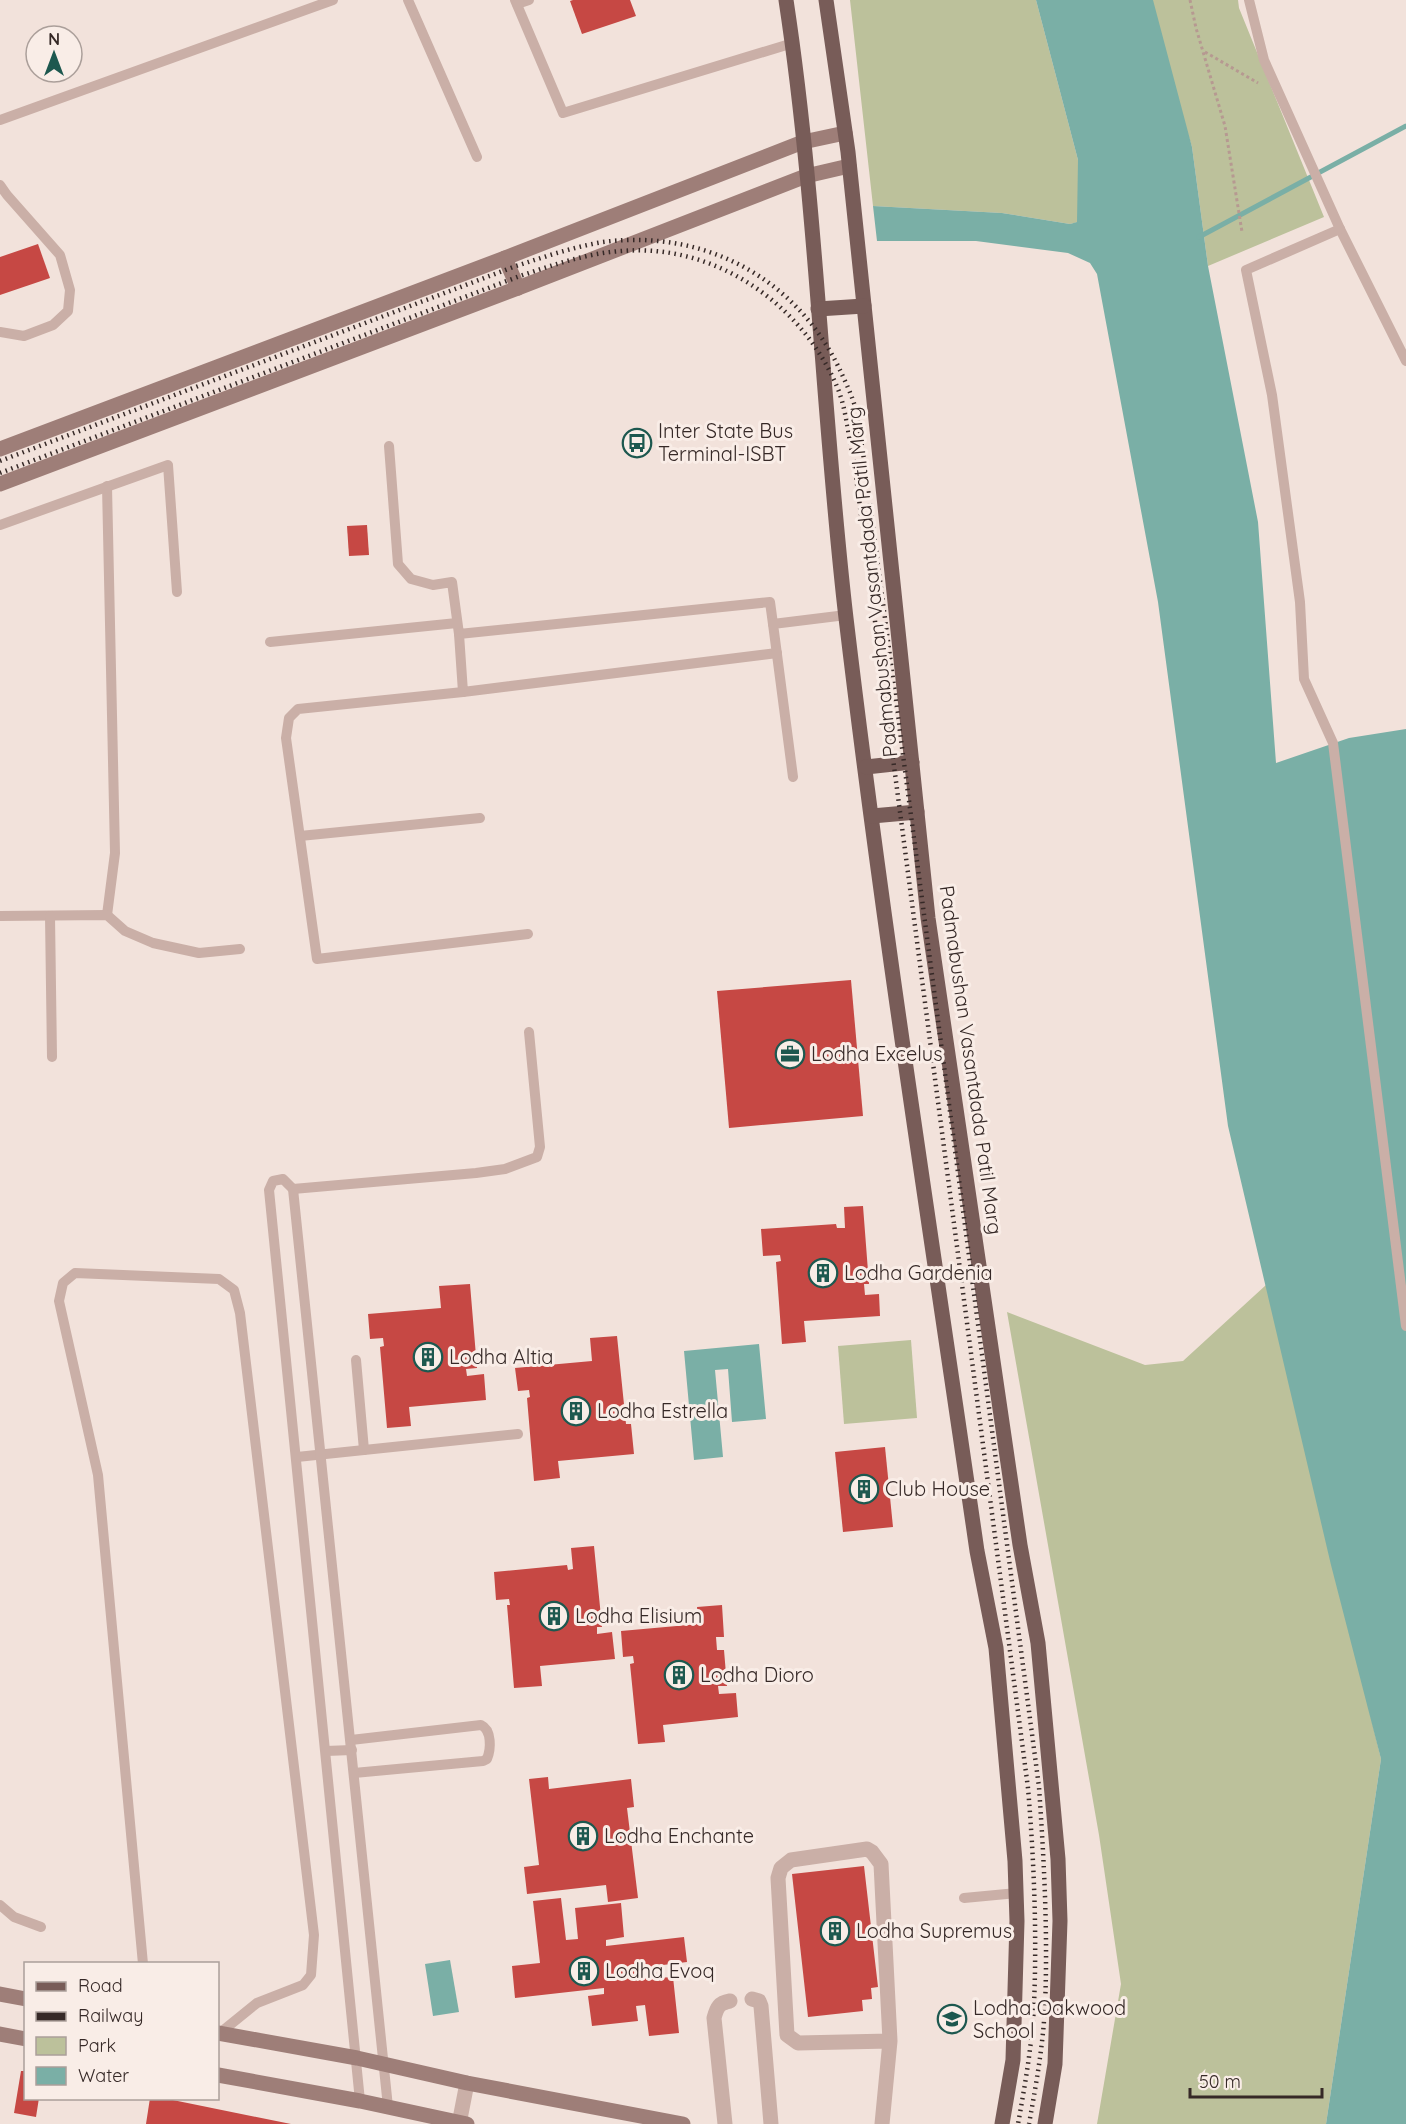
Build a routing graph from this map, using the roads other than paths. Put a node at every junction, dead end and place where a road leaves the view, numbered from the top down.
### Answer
1 (333, 0) edge
2 (408, 0) edge
3 (529, 0) edge
4 (786, 0) edge
5 (826, 0) edge
6 (1249, 0) edge
7 (516, 2) edge
8 (793, 43) junction
9 (0, 120) edge
10 (845, 133) junction
11 (803, 142) junction
12 (477, 157) dead end
13 (849, 165) junction
14 (806, 176) junction
15 (0, 185) edge
16 (1340, 229) junction
17 (505, 258) junction
18 (518, 288) junction
19 (864, 306) junction
20 (818, 309) junction
21 (0, 332) edge
22 (1406, 361) edge
23 (389, 446) dead end
24 (0, 449) edge
25 (0, 484) edge
26 (107, 486) junction
27 (0, 525) edge
28 (177, 592) dead end
29 (846, 615) junction
30 (773, 624) junction
31 (458, 628) junction
32 (270, 642) dead end
33 (777, 653) junction
34 (463, 692) junction
35 (912, 762) junction
36 (866, 767) junction
37 (793, 777) dead end
38 (917, 812) junction
39 (872, 816) junction
40 (480, 818) dead end
41 (300, 836) junction
42 (107, 915) junction
43 (0, 916) edge
44 (50, 916) junction
45 (528, 934) dead end
46 (240, 949) dead end
47 (529, 1032) dead end
48 (52, 1057) dead end
49 (293, 1189) junction
50 (1406, 1326) edge
51 (356, 1360) dead end
52 (518, 1434) dead end
53 (364, 1450) junction
54 (321, 1454) junction
55 (297, 1456) junction
56 (352, 1745) junction
57 (326, 1751) junction
58 (354, 1773) junction
59 (1017, 1893) junction
60 (964, 1898) dead end
61 (0, 1905) edge
62 (41, 1927) dead end
63 (143, 1962) edge
64 (0, 1994) edge
65 (24, 1999) edge
66 (752, 1999) dead end
67 (730, 2001) dead end
68 (219, 2033) edge
69 (0, 2034) edge
70 (24, 2039) edge
71 (891, 2041) junction
72 (357, 2058) junction
73 (385, 2065) junction
74 (219, 2074) edge
75 (467, 2083) junction
76 (360, 2101) junction
77 (388, 2107) junction
78 (647, 2121) edge
79 (462, 2123) edge
80 (683, 2124) edge
81 (724, 2124) edge
82 (771, 2124) edge
83 (882, 2124) edge
84 (1002, 2124) edge
85 (1045, 2124) edge

1 - 9 lane
2 - 12 lane
3 - 7 lane
4 - 8 main road, Padmabushan Vasantdada Patil Marg
5 - 10 main road, Padmabushan Vasantdada Patil Marg
6 - 16 lane
7 - 8 lane
8 - 11 main road, Padmabushan Vasantdada Patil Marg
10 - 11 main road
10 - 13 main road, Padmabushan Vasantdada Patil Marg
11 - 14 main road, Padmabushan Vasantdada Patil Marg
11 - 17 main road
13 - 14 main road
13 - 19 main road, Padmabushan Vasantdada Patil Marg
14 - 18 main road
14 - 20 main road, Padmabushan Vasantdada Patil Marg
15 - 21 lane
16 - 22 lane
16 - 50 lane
17 - 18 main road
17 - 24 main road
18 - 25 main road
19 - 20 main road
19 - 35 main road, Padmabushan Vasantdada Patil Marg
20 - 29 main road, Padmabushan Vasantdada Patil Marg
23 - 31 lane
26 - 27 lane
26 - 28 lane
26 - 42 lane
29 - 30 lane
29 - 36 main road, Padmabushan Vasantdada Patil Marg
30 - 31 lane
30 - 33 lane
31 - 32 lane
31 - 34 lane
33 - 34 lane
33 - 37 lane
34 - 41 lane
35 - 36 main road
35 - 38 main road, Padmabushan Vasantdada Patil Marg
36 - 39 main road, Padmabushan Vasantdada Patil Marg
38 - 39 main road
38 - 85 main road, Padmabushan Vasantdada Patil Marg
39 - 59 main road, Padmabushan Vasantdada Patil Marg
40 - 41 lane
41 - 45 lane
42 - 44 lane
42 - 46 lane
43 - 44 lane
44 - 48 lane
47 - 49 lane
49 - 54 lane
49 - 55 lane
51 - 53 lane
52 - 53 lane
53 - 54 lane
54 - 55 lane
54 - 56 lane
55 - 57 lane
56 - 57 lane
56 - 58 lane
56 - 58 lane
57 - 72 lane
58 - 73 lane
59 - 60 lane
59 - 84 main road, Padmabushan Vasantdada Patil Marg
61 - 62 lane
63 - 68 lane
64 - 65 main road
66 - 82 street
67 - 81 street
68 - 72 main road
69 - 70 main road
71 - 71 street
71 - 83 street
72 - 73 main road
72 - 76 lane
73 - 75 main road
73 - 77 lane
74 - 76 main road
75 - 78 main road
75 - 79 street
76 - 77 main road
77 - 79 main road
78 - 80 main road

